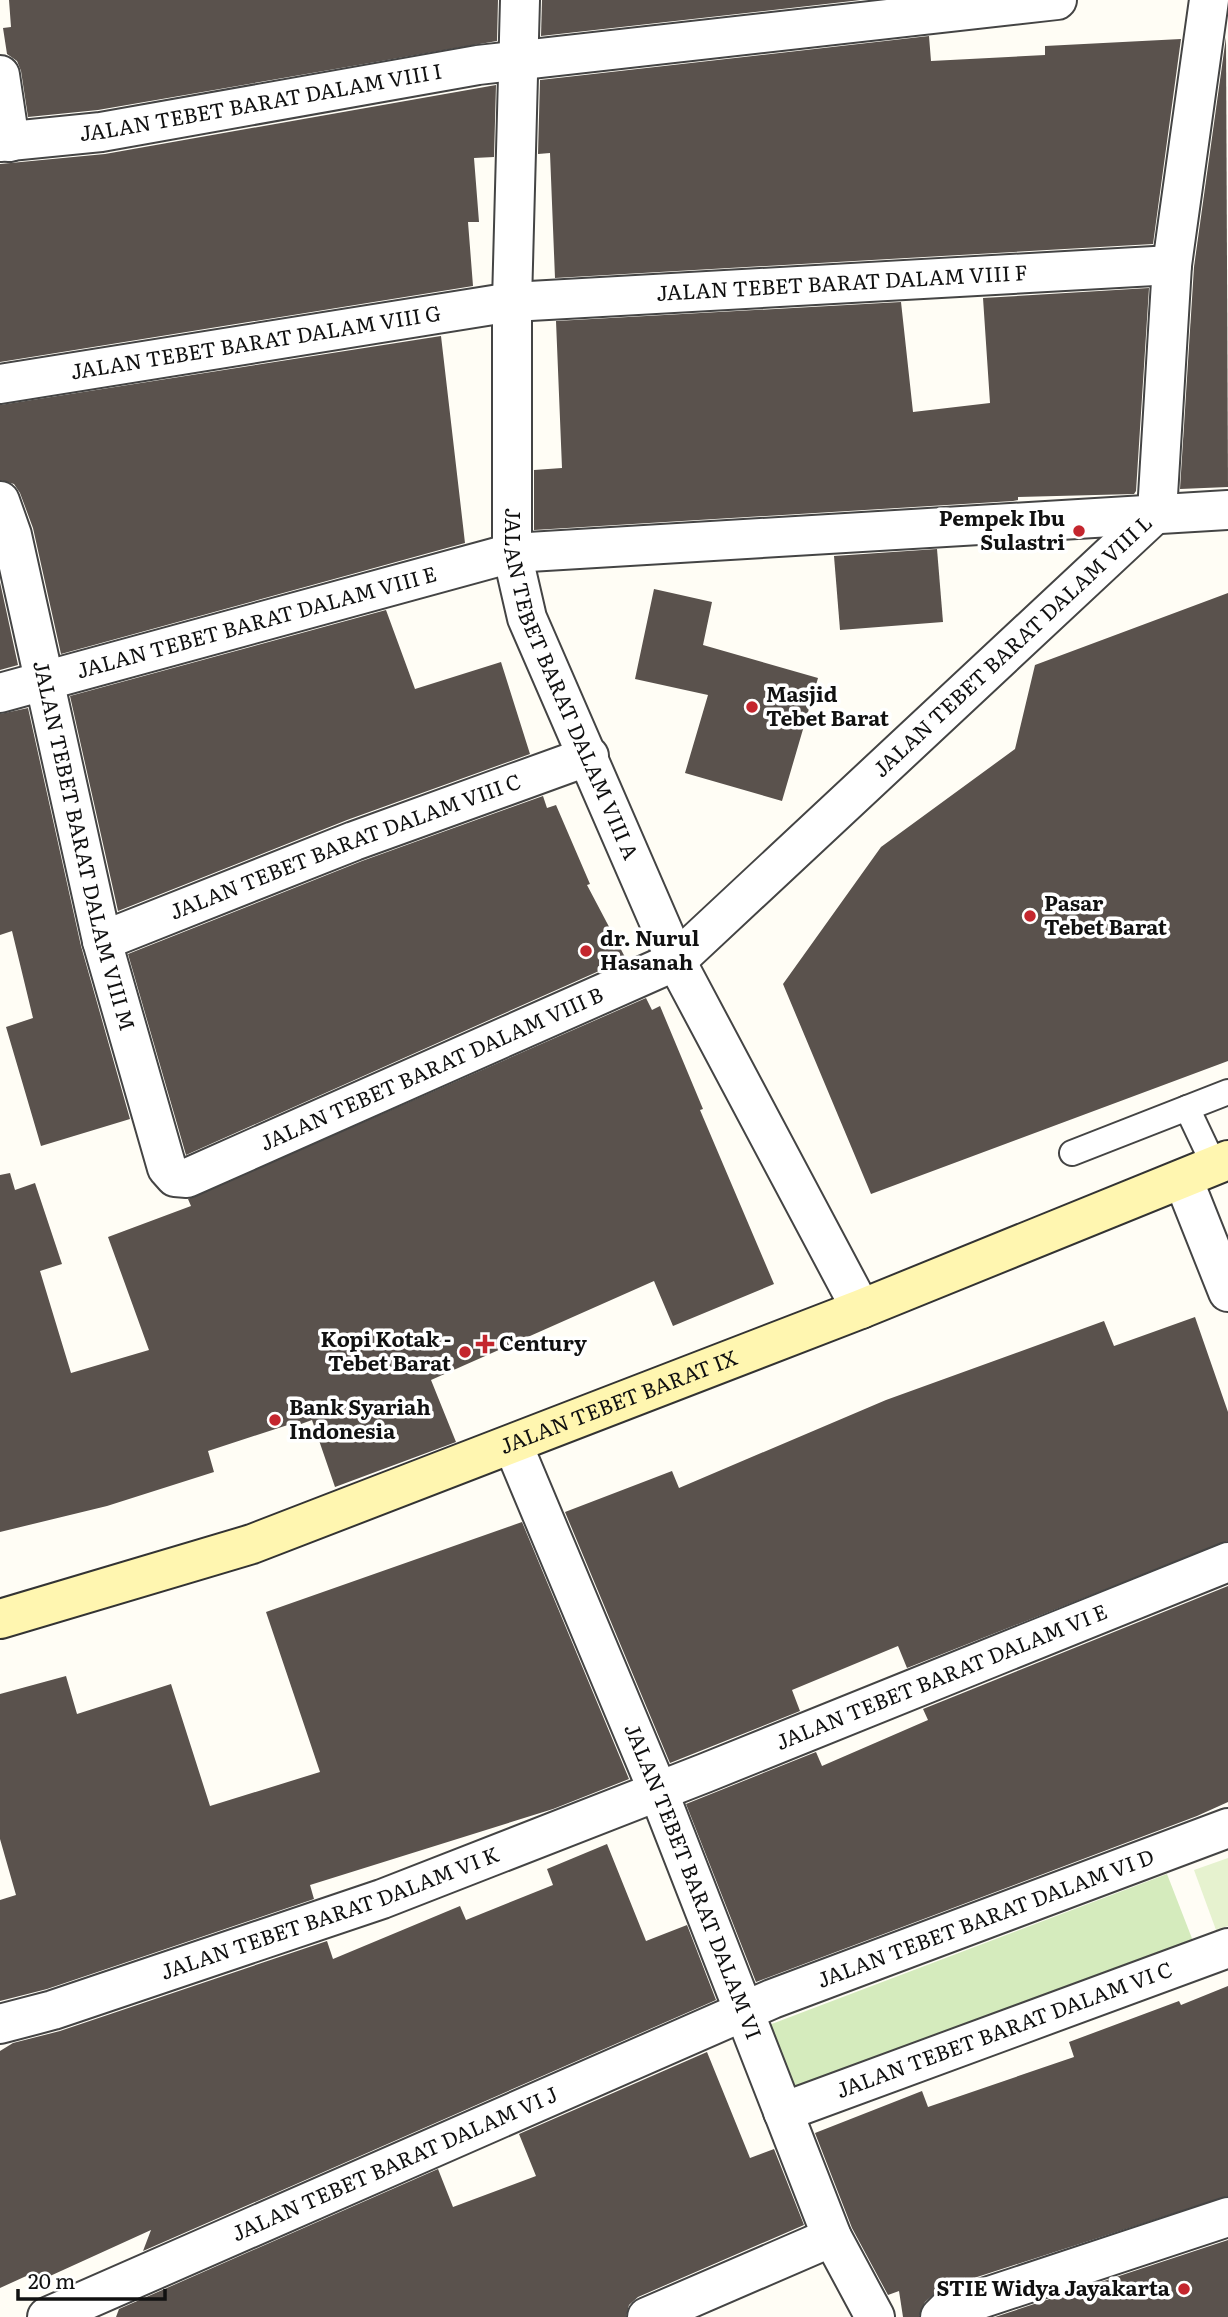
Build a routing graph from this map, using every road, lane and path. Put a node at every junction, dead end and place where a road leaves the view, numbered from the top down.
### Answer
1 (520, 0) edge
2 (1057, 0) edge
3 (1209, 0) edge
4 (520, 60) junction
5 (0, 75) edge
6 (5, 142) edge
7 (1172, 265) junction
8 (512, 302) junction
9 (0, 384) edge
10 (0, 501) edge
11 (1228, 510) edge
12 (1157, 512) junction
13 (512, 553) junction
14 (44, 679) junction
15 (0, 693) edge
16 (589, 756) junction
17 (102, 941) junction
18 (676, 961) junction
19 (1228, 1092) edge
20 (1187, 1108) junction
21 (1072, 1153) dead end
22 (1208, 1168) edge
23 (187, 1178) joint
24 (1228, 1292) edge
25 (861, 1309) junction
26 (513, 1444) junction
27 (1228, 1562) edge
28 (0, 1619) edge
29 (658, 1791) junction
30 (1228, 1828) edge
31 (1228, 1948) edge
32 (744, 2012) junction
33 (0, 2024) edge
34 (783, 2112) junction
35 (1228, 2217) edge
36 (832, 2237) junction
37 (47, 2317) edge
38 (647, 2317) edge
39 (875, 2317) edge
40 (940, 2317) edge

1 - 4 street, JALAN TEBET BARAT DALAM VIII A
2 - 4 street, JALAN TEBET BARAT DALAM VIII I
3 - 7 street, JALAN TEBET BARAT DALAM VIII L
4 - 6 street, JALAN TEBET BARAT DALAM VIII I
4 - 8 street, JALAN TEBET BARAT DALAM VIII A
5 - 6 street
7 - 8 street, JALAN TEBET BARAT DALAM VIII F
7 - 12 street, JALAN TEBET BARAT DALAM VIII L
8 - 9 street, JALAN TEBET BARAT DALAM VIII G
8 - 13 street, JALAN TEBET BARAT DALAM VIII A
10 - 14 street, JALAN TEBET BARAT DALAM VIII M
11 - 12 street, JALAN TEBET BARAT DALAM VIII E
12 - 13 street, JALAN TEBET BARAT DALAM VIII E
12 - 18 street, JALAN TEBET BARAT DALAM VIII L
13 - 14 street, JALAN TEBET BARAT DALAM VIII E
13 - 16 street, JALAN TEBET BARAT DALAM VIII A
14 - 15 street, JALAN TEBET BARAT DALAM VIII E
14 - 17 street, JALAN TEBET BARAT DALAM VIII M
16 - 17 street, JALAN TEBET BARAT DALAM VIII C
16 - 18 street, JALAN TEBET BARAT DALAM VIII A
17 - 23 street, JALAN TEBET BARAT DALAM VIII M
18 - 23 street, JALAN TEBET BARAT DALAM VIII B
18 - 25 street, JALAN TEBET BARAT DALAM VIII A
19 - 20 lane
20 - 21 lane
20 - 22 lane
22 - 24 street
22 - 25 street, JALAN TEBET BARAT IX
25 - 26 street, JALAN TEBET BARAT IX
26 - 28 street, JALAN TEBET BARAT IX
26 - 29 street, JALAN TEBET BARAT DALAM VI
27 - 29 street, JALAN TEBET BARAT DALAM VI E
29 - 32 street, JALAN TEBET BARAT DALAM VI
29 - 33 street, JALAN TEBET BARAT DALAM VI K
30 - 32 street, JALAN TEBET BARAT DALAM VI D
31 - 34 street, JALAN TEBET BARAT DALAM VI C
32 - 34 street, JALAN TEBET BARAT DALAM VI
32 - 37 street, JALAN TEBET BARAT DALAM VI J
34 - 36 street, JALAN TEBET BARAT DALAM VI
35 - 40 street
36 - 38 street
36 - 39 street, JALAN TEBET BARAT DALAM VI

